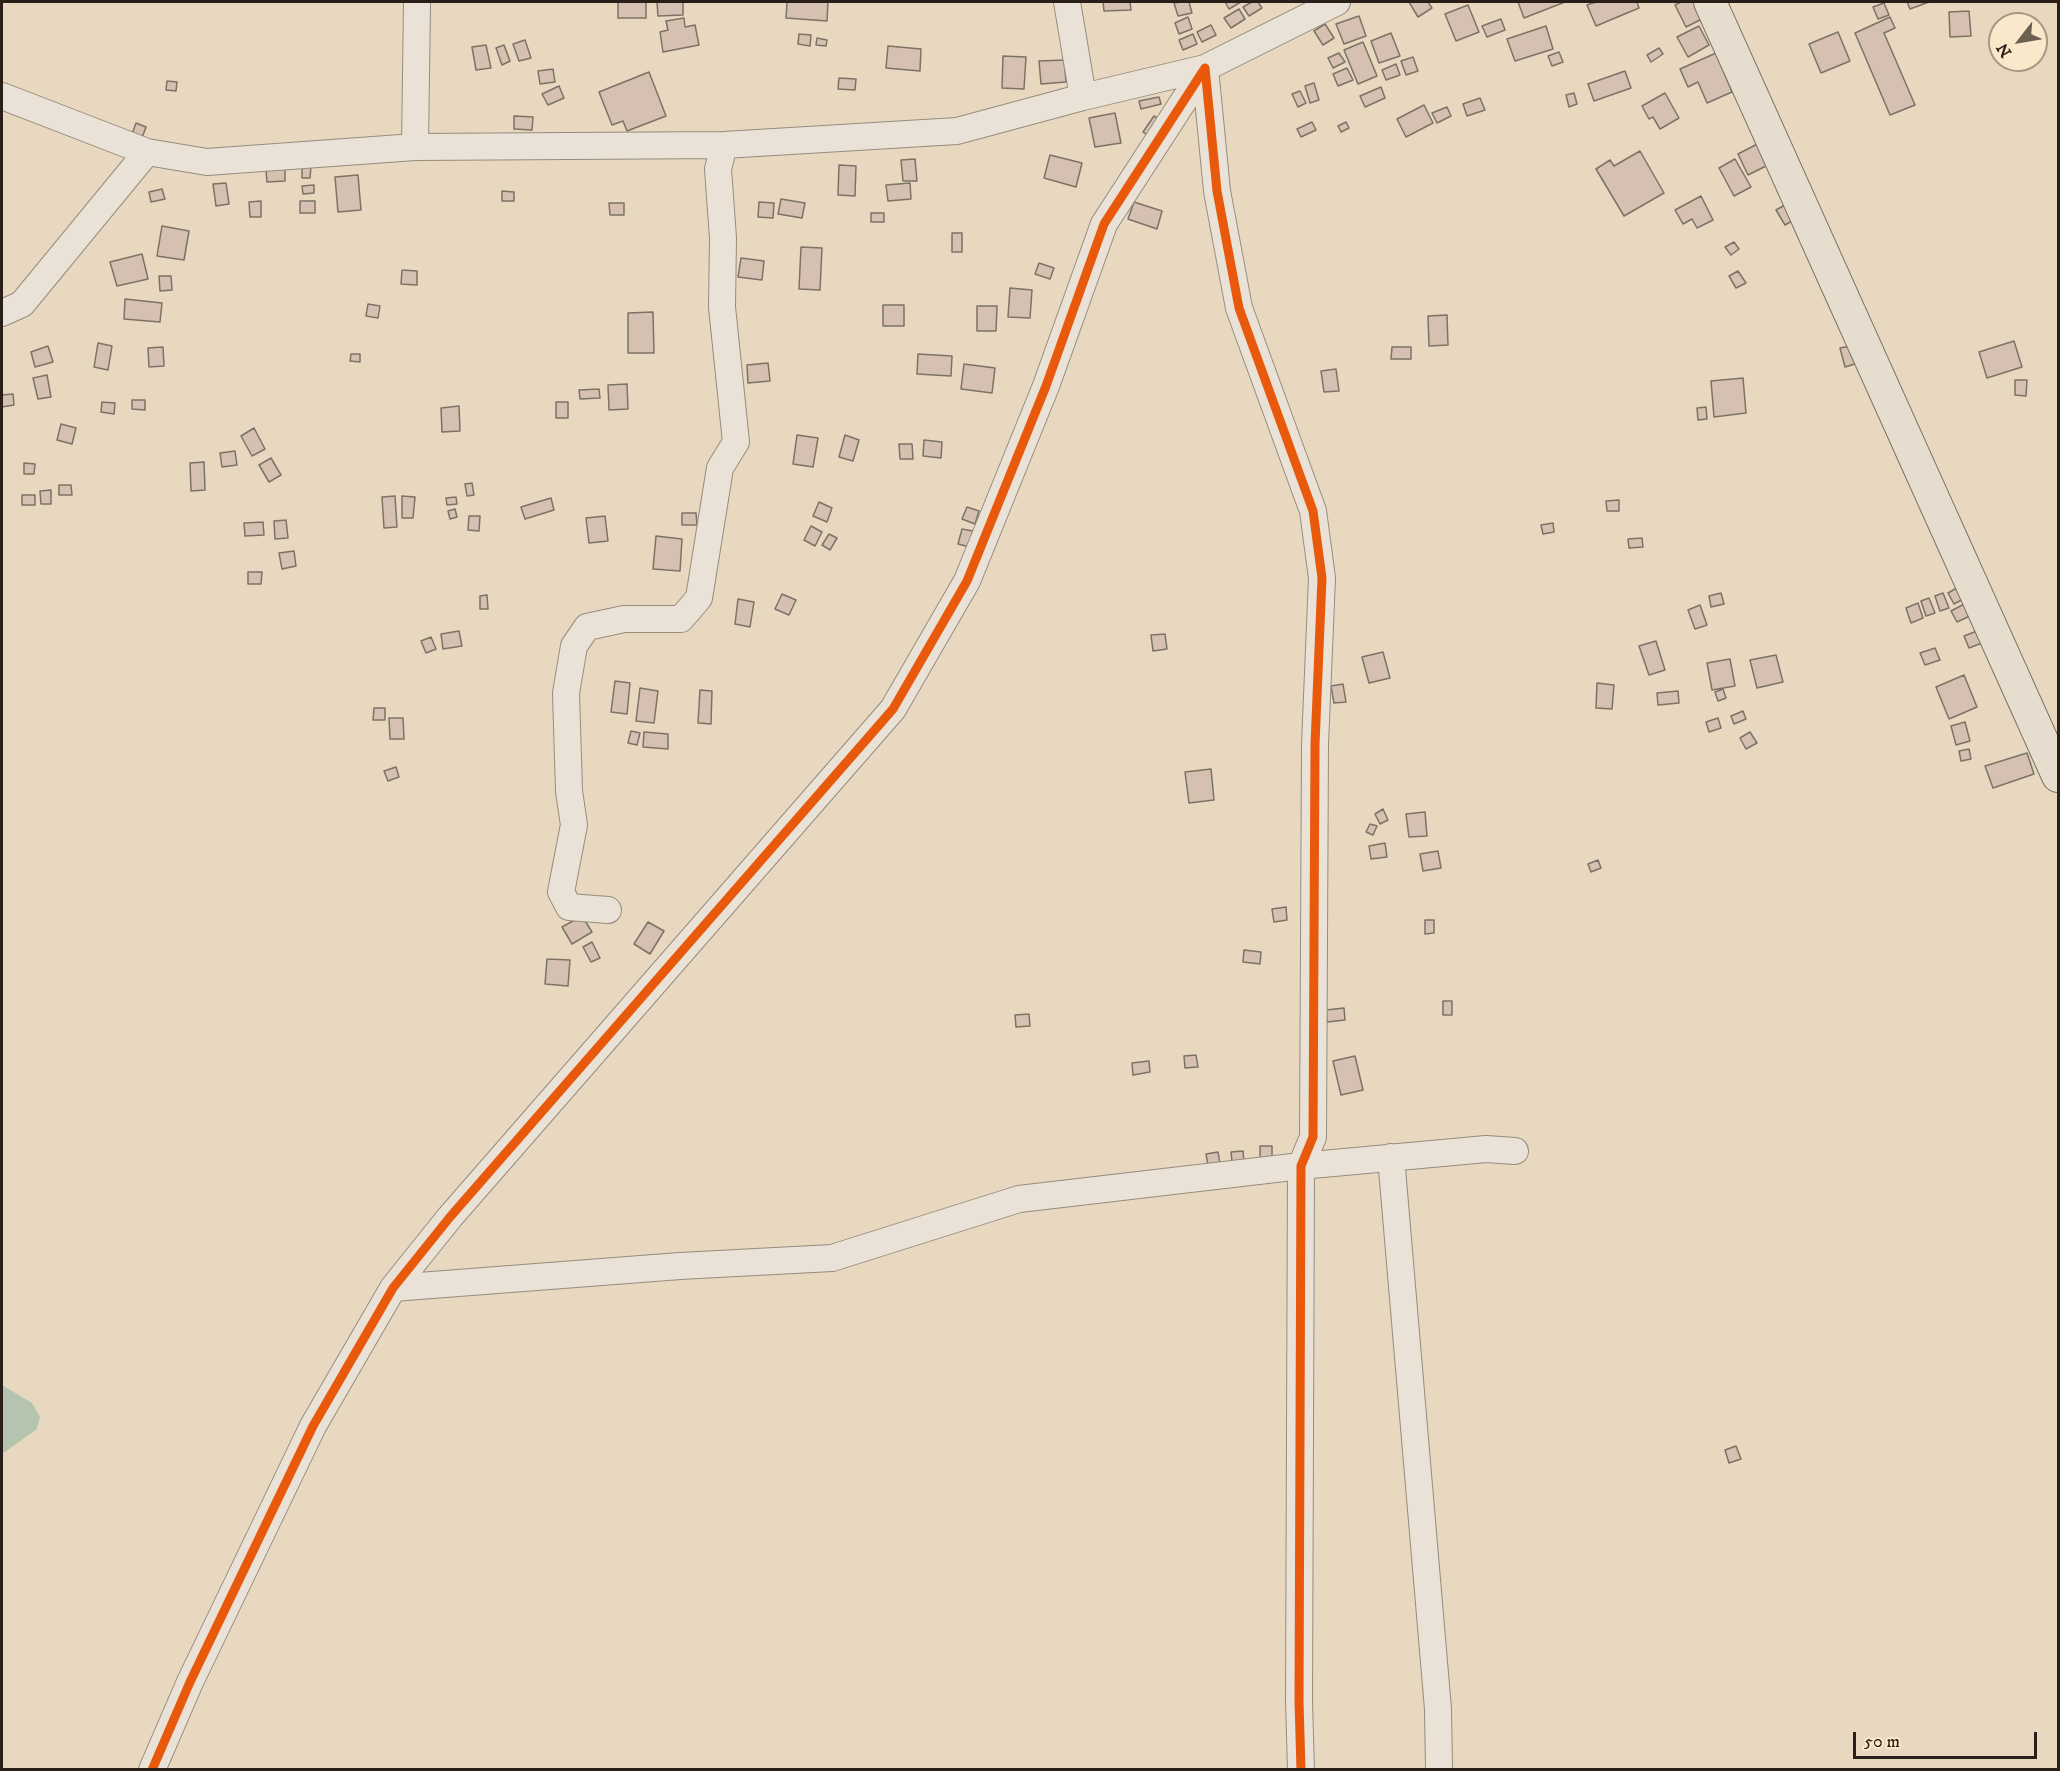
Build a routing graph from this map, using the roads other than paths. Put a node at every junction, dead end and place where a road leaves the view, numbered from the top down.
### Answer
1 (417, 2) edge
2 (1067, 2) edge
3 (1337, 2) edge
4 (1710, 2) edge
5 (1205, 68) junction
6 (2, 96) edge
7 (1083, 97) junction
8 (724, 145) junction
9 (415, 147) junction
10 (147, 152) junction
11 (2, 313) edge
12 (2058, 777) edge
13 (608, 910) dead end
14 (1515, 1151) dead end
15 (1391, 1158) junction
16 (1301, 1166) junction
17 (393, 1288) junction
18 (152, 1770) edge
19 (1301, 1770) edge
20 (1439, 1770) edge

1 - 9 street
2 - 7 street
3 - 5 street
4 - 12 main road
5 - 7 street
5 - 16 street
5 - 17 street
6 - 10 street
7 - 8 street
8 - 9 street
8 - 13 street
9 - 10 street
10 - 11 street
14 - 15 street
15 - 16 street
15 - 20 street
16 - 17 street
16 - 19 street
17 - 18 street

